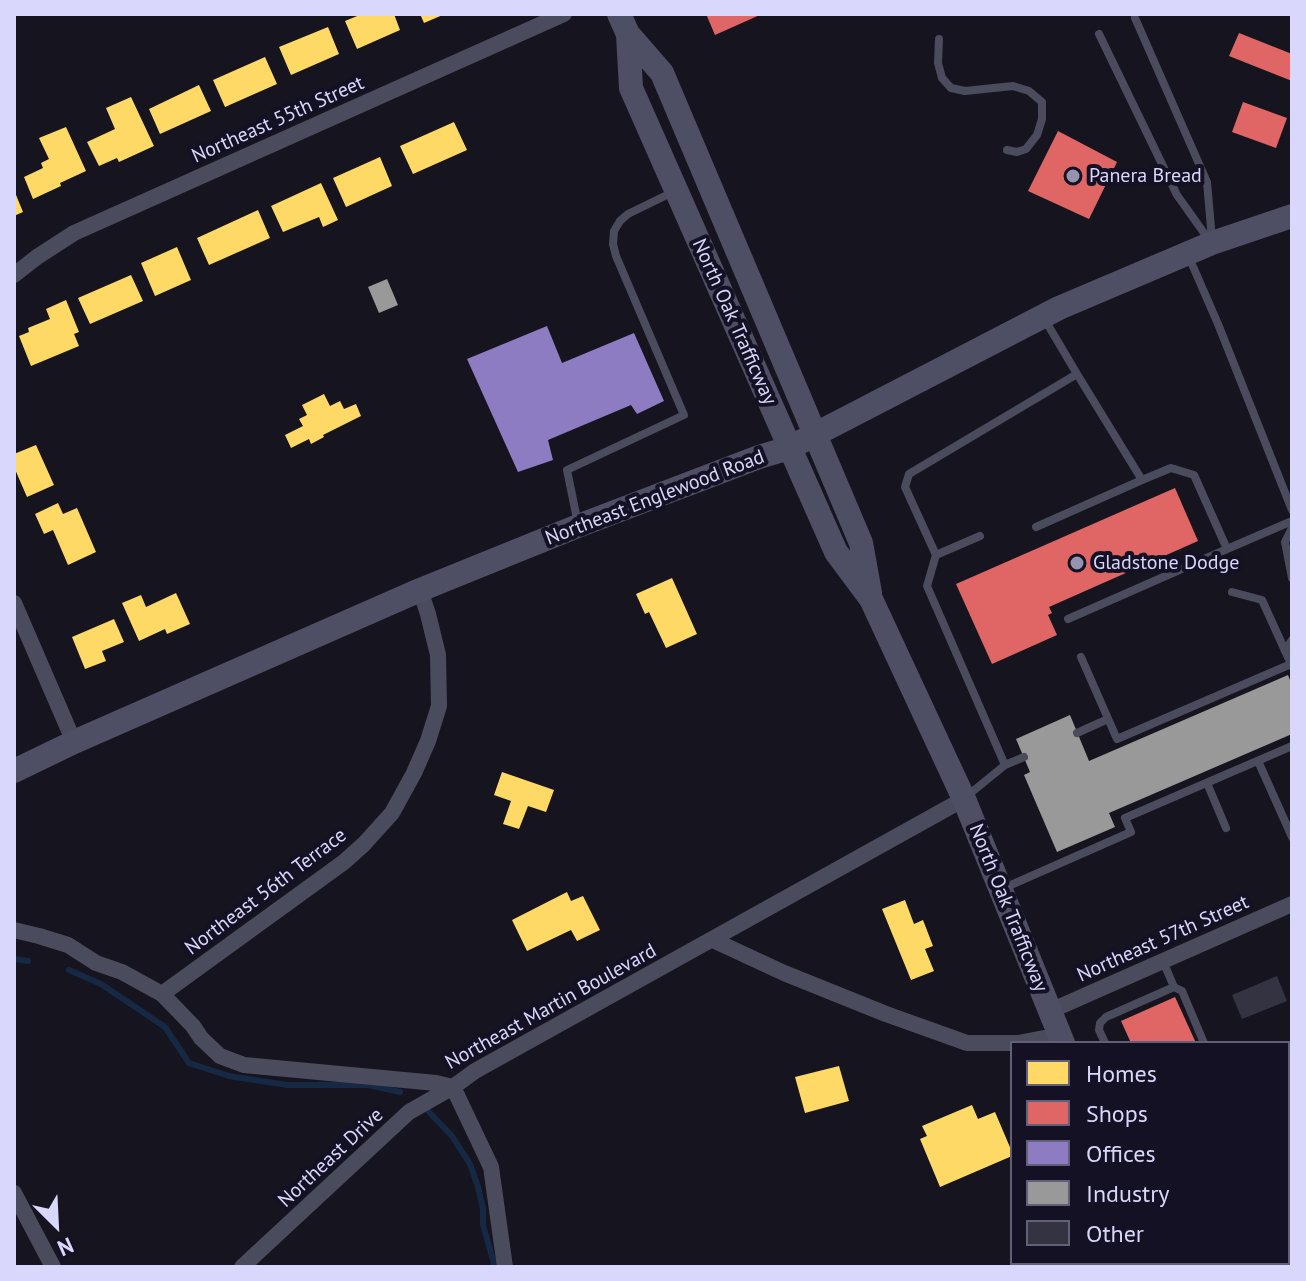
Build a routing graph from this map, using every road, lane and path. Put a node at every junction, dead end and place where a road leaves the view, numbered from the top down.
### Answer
1 (564, 14) edge
2 (1135, 18) dead end
3 (624, 24) edge
4 (1099, 34) dead end
5 (939, 39) dead end
6 (1007, 150) dead end
7 (676, 191) junction
8 (1292, 216) edge
9 (1212, 243) junction
10 (1187, 254) junction
11 (14, 275) edge
12 (1042, 316) junction
13 (1077, 374) junction
14 (816, 434) junction
15 (789, 448) junction
16 (1142, 480) junction
17 (1292, 510) edge
18 (1292, 521) edge
19 (578, 526) junction
20 (1036, 527) dead end
21 (1292, 528) edge
22 (980, 536) dead end
23 (1227, 549) junction
24 (936, 555) junction
25 (1292, 578) edge
26 (420, 590) junction
27 (1232, 592) dead end
28 (871, 599) junction
29 (14, 603) edge
30 (1068, 619) dead end
31 (1292, 640) edge
32 (1285, 651) junction
33 (1081, 657) dead end
34 (1291, 665) edge
35 (1108, 719) junction
36 (1077, 733) dead end
37 (74, 742) junction
38 (1292, 746) edge
39 (1024, 757) dead end
40 (1258, 761) junction
41 (1005, 765) junction
42 (14, 771) edge
43 (1207, 783) junction
44 (964, 799) junction
45 (1226, 828) dead end
46 (1292, 837) edge
47 (1001, 890) junction
48 (1292, 904) edge
49 (14, 930) edge
50 (713, 940) junction
51 (1162, 961) junction
52 (1174, 987) junction
53 (162, 994) junction
54 (1050, 1011) junction
55 (1061, 1039) edge
56 (1040, 1041) edge
57 (1104, 1041) edge
58 (1203, 1041) edge
59 (1010, 1043) edge
60 (453, 1087) junction
61 (14, 1193) edge
62 (53, 1267) edge
63 (242, 1267) edge
64 (505, 1267) edge

1 - 11 street, Northeast 55th Street
2 - 9 lane
3 - 7 main road, North Oak Trafficway
3 - 14 main road, North Oak Trafficway
4 - 9 lane
5 - 6 lane
7 - 15 main road, North Oak Trafficway
7 - 19 lane
8 - 9 main road, Northeast Englewood Road
9 - 10 main road, Northeast Englewood Road
10 - 12 main road, Northeast Englewood Road
10 - 17 lane
12 - 13 lane
12 - 14 main road, Northeast Englewood Road
13 - 16 lane
13 - 24 lane
14 - 15 main road, Northeast Englewood Road
14 - 28 main road, North Oak Trafficway
15 - 19 main road, Northeast Englewood Road
15 - 28 main road, North Oak Trafficway
16 - 20 lane
16 - 23 lane
18 - 23 lane
19 - 26 main road, Northeast Englewood Road
21 - 25 lane
22 - 24 lane
23 - 30 lane
24 - 41 lane
26 - 37 main road, Northeast Englewood Road
26 - 53 street, Northeast 56th Terrace
27 - 32 lane
28 - 44 main road, North Oak Trafficway
29 - 37 street
31 - 32 lane
32 - 34 lane
33 - 35 lane
34 - 35 lane
35 - 36 lane
37 - 42 main road, Northeast Englewood Road
38 - 40 lane
39 - 41 lane
40 - 43 lane
40 - 46 lane
41 - 44 lane
43 - 45 lane
43 - 47 lane
44 - 47 main road, North Oak Trafficway
44 - 50 street, Northeast Martin Boulevard
47 - 54 main road, North Oak Trafficway
48 - 51 street, Northeast 57th Street
49 - 53 street, Northeast Martin Boulevard
50 - 59 street
50 - 60 street, Northeast Martin Boulevard
51 - 52 lane
51 - 54 street, Northeast 57th Street
52 - 57 lane
52 - 58 lane
53 - 60 street, Northeast Martin Boulevard
54 - 55 main road, North Oak Trafficway
55 - 56 street
60 - 63 street, Northeast Drive
60 - 64 street
61 - 62 street

